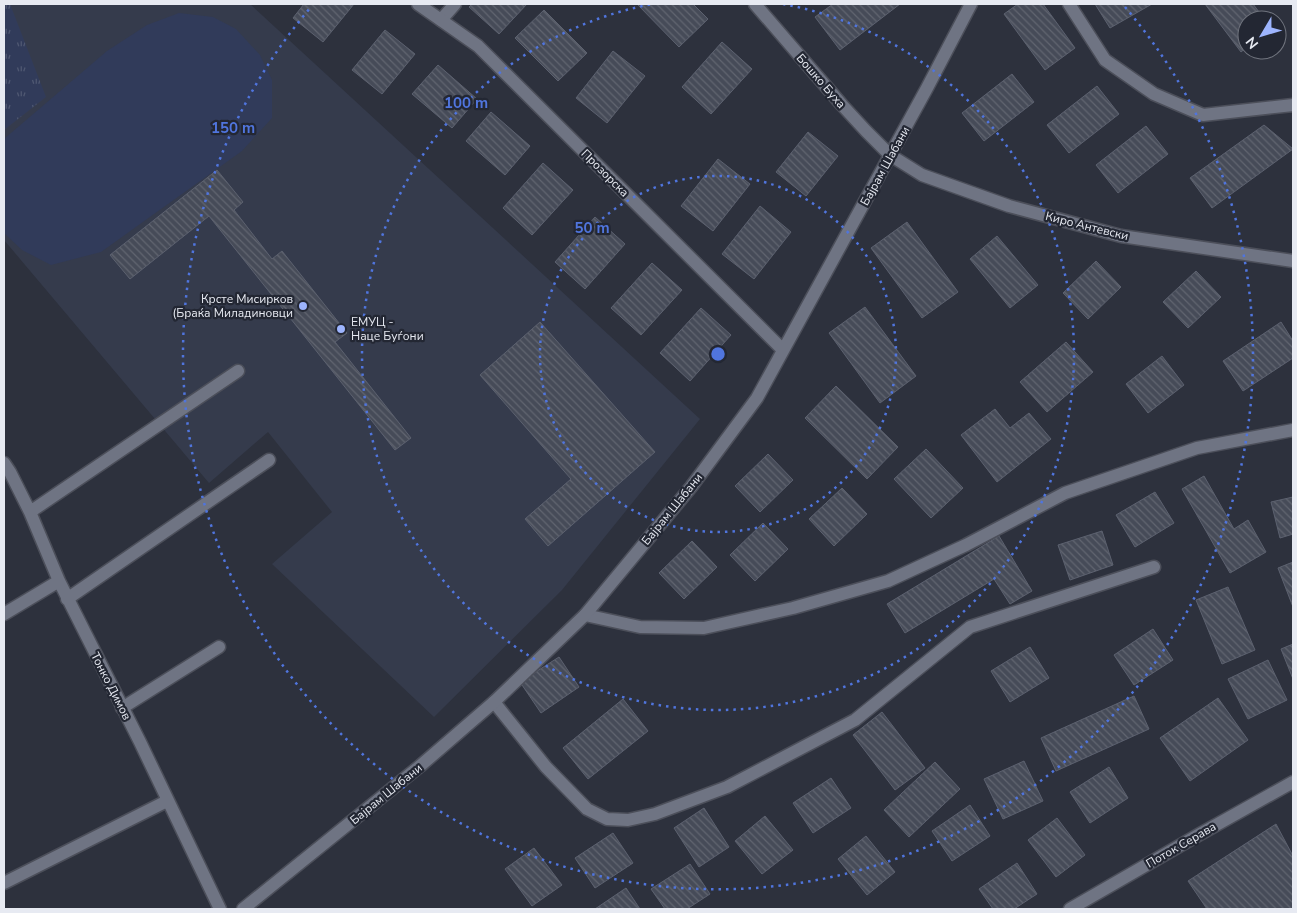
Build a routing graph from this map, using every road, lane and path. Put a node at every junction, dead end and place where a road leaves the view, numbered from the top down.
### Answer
1 (418, 4) edge
2 (456, 4) edge
3 (755, 4) edge
4 (971, 4) edge
5 (1069, 4) edge
6 (441, 20) junction
7 (1293, 105) edge
8 (890, 155) junction
9 (1293, 261) edge
10 (783, 350) junction
11 (238, 371) dead end
12 (1293, 430) edge
13 (270, 460) dead end
14 (4, 463) edge
15 (30, 512) junction
16 (1154, 567) dead end
17 (59, 581) junction
18 (68, 599) junction
19 (4, 614) edge
20 (585, 615) junction
21 (219, 647) dead end
22 (494, 702) junction
23 (122, 708) junction
24 (1293, 782) edge
25 (167, 801) junction
26 (4, 884) edge
27 (220, 909) edge
28 (243, 909) edge
29 (1070, 909) edge

1 - 6 street, Прозорска
2 - 6 street
3 - 8 street, Бошко Буха
4 - 8 street, Бајрам Шабани
5 - 7 street
6 - 10 street, Прозорска
8 - 9 street, Киро Антевски
8 - 10 street, Бајрам Шабани
10 - 20 street, Бајрам Шабани
11 - 15 street
12 - 20 street
13 - 18 street
14 - 15 street, Тонко Димов
15 - 17 street, Тонко Димов
16 - 22 street
17 - 18 street, Тонко Димов
17 - 19 street
18 - 23 street, Тонко Димов
20 - 22 street, Бајрам Шабани
21 - 23 street
22 - 28 street, Бајрам Шабани
23 - 25 street, Тонко Димов
24 - 29 street, Поток Серава
25 - 26 street
25 - 27 street, Тонко Димов

